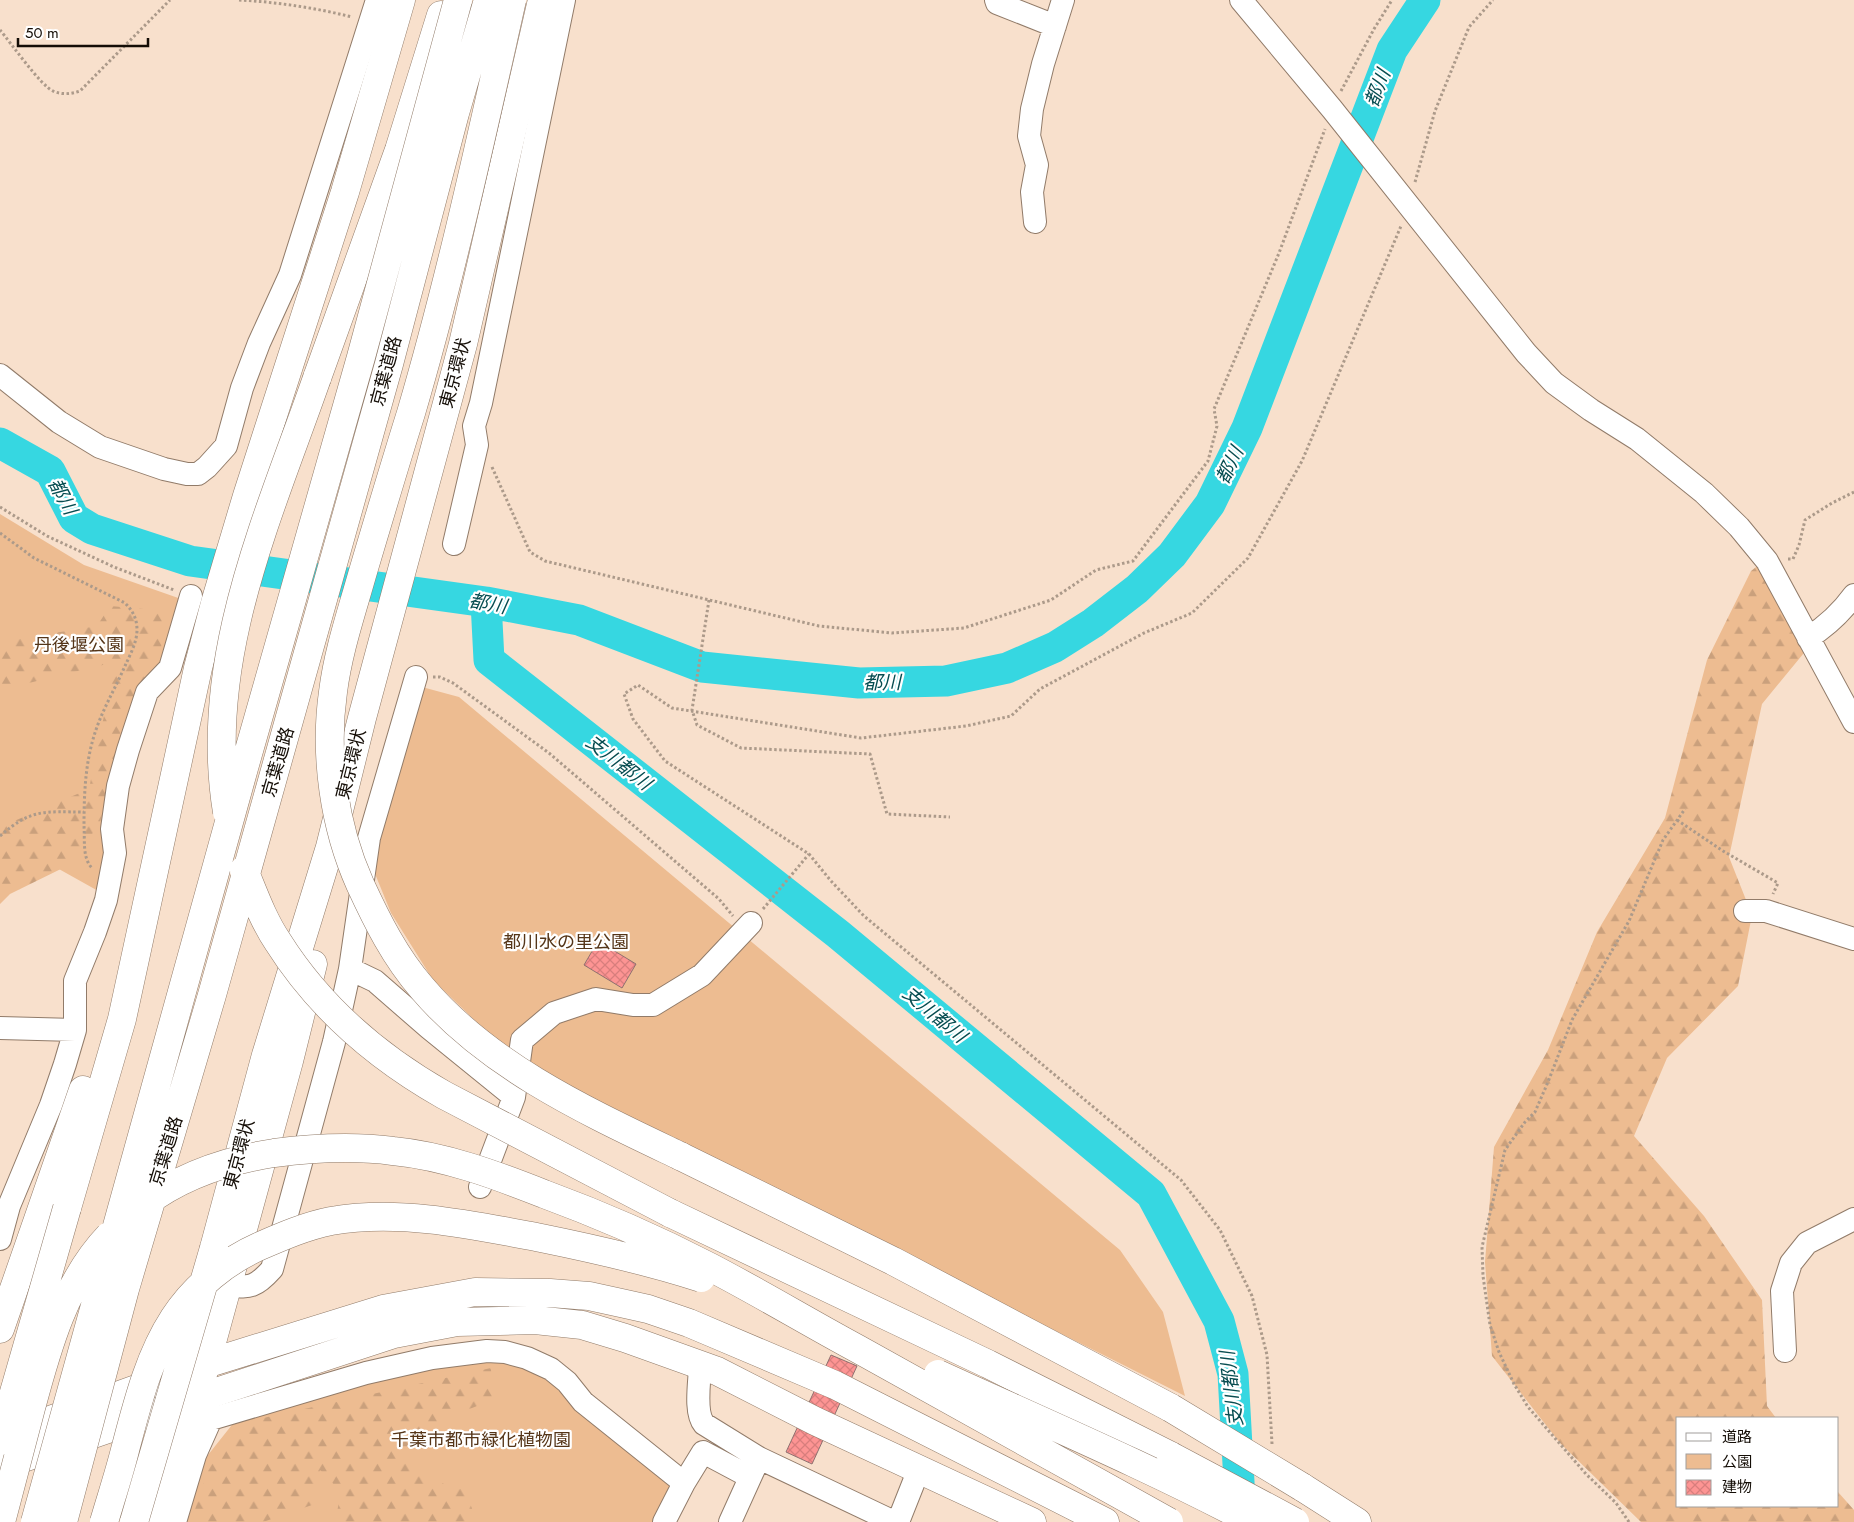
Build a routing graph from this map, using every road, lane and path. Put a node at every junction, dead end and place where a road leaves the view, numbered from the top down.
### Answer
1 (170, 0) edge
2 (239, 0) edge
3 (377, 0) edge
4 (401, 0) edge
5 (446, 0) edge
6 (458, 0) edge
7 (488, 0) edge
8 (512, 0) edge
9 (542, 0) edge
10 (564, 0) edge
11 (996, 0) edge
12 (1063, 0) edge
13 (1241, 0) edge
14 (1392, 0) edge
15 (1493, 0) edge
16 (370, 22) junction
17 (1054, 26) junction
18 (0, 30) edge
19 (1332, 109) junction
20 (1409, 206) junction
21 (1035, 222) dead end
22 (0, 375) edge
23 (490, 462) dead end
24 (1854, 492) edge
25 (0, 506) edge
26 (0, 533) edge
27 (454, 544) dead end
28 (1767, 561) junction
29 (1854, 595) edge
30 (203, 599) junction
31 (709, 600) junction
32 (1808, 638) junction
33 (198, 668) junction
34 (416, 676) joint
35 (692, 710) junction
36 (1854, 722) edge
37 (1685, 809) dead end
38 (84, 812) junction
39 (950, 817) dead end
40 (1677, 820) junction
41 (0, 836) edge
42 (330, 847) junction
43 (809, 854) junction
44 (110, 878) junction
45 (1756, 911) joint
46 (748, 926) junction
47 (1854, 939) edge
48 (350, 969) junction
49 (0, 1028) edge
50 (74, 1030) junction
51 (514, 1097) junction
52 (480, 1187) dead end
53 (4, 1205) edge
54 (1853, 1223) edge
55 (0, 1240) edge
56 (226, 1286) junction
57 (0, 1329) edge
58 (1785, 1351) dead end
59 (206, 1364) junction
60 (700, 1365) junction
61 (203, 1409) junction
62 (0, 1440) edge
63 (1272, 1446) dead end
64 (0, 1466) edge
65 (754, 1467) junction
66 (919, 1469) junction
67 (684, 1483) junction
68 (1, 1522) edge
69 (35, 1522) edge
70 (63, 1522) edge
71 (104, 1522) edge
72 (134, 1522) edge
73 (157, 1522) edge
74 (175, 1522) edge
75 (664, 1522) edge
76 (730, 1522) edge
77 (894, 1522) edge
78 (898, 1522) edge
79 (1032, 1522) edge
80 (1105, 1522) edge
81 (1169, 1522) edge
82 (1253, 1522) edge
83 (1294, 1522) edge
84 (1357, 1522) edge
85 (1629, 1522) edge

1 - 18 path
2 - 16 path
3 - 16 street
4 - 30 highway
5 - 83 highway, bridge
6 - 69 highway, 京葉道路, bridge
7 - 70 highway, 京葉道路, bridge
8 - 84 highway, bridge
9 - 42 highway, 東京環状
10 - 27 street
11 - 17 street
12 - 17 street
13 - 19 street
14 - 19 path
15 - 20 path
16 - 22 street
17 - 21 street
19 - 20 street
19 - 31 path
20 - 28 street
20 - 35 path
23 - 31 path
24 - 28 path
25 - 30 path
26 - 38 path
28 - 32 street
29 - 32 street
30 - 33 highway
30 - 44 street
31 - 35 path
32 - 36 street
33 - 57 highway
33 - 62 highway, bridge
34 - 46 path
34 - 48 street
35 - 39 path
35 - 43 path
37 - 40 path
38 - 41 path
38 - 44 path
40 - 45 path
40 - 85 path
42 - 56 highway
42 - 72 highway, 東京環状, bridge
43 - 46 path
43 - 63 path
44 - 50 street
45 - 47 street
46 - 51 street
48 - 51 street
48 - 56 street
49 - 50 street
50 - 53 street
51 - 52 street
53 - 55 street
54 - 58 street
56 - 59 highway
59 - 61 highway
59 - 62 highway
59 - 80 highway
60 - 61 highway
60 - 65 street
60 - 66 highway
61 - 64 highway
61 - 67 street
61 - 73 highway
61 - 74 street
65 - 67 street
65 - 76 street
65 - 77 street
66 - 78 street
66 - 79 highway
67 - 75 street
68 - 81 highway, bridge
71 - 82 highway, bridge

